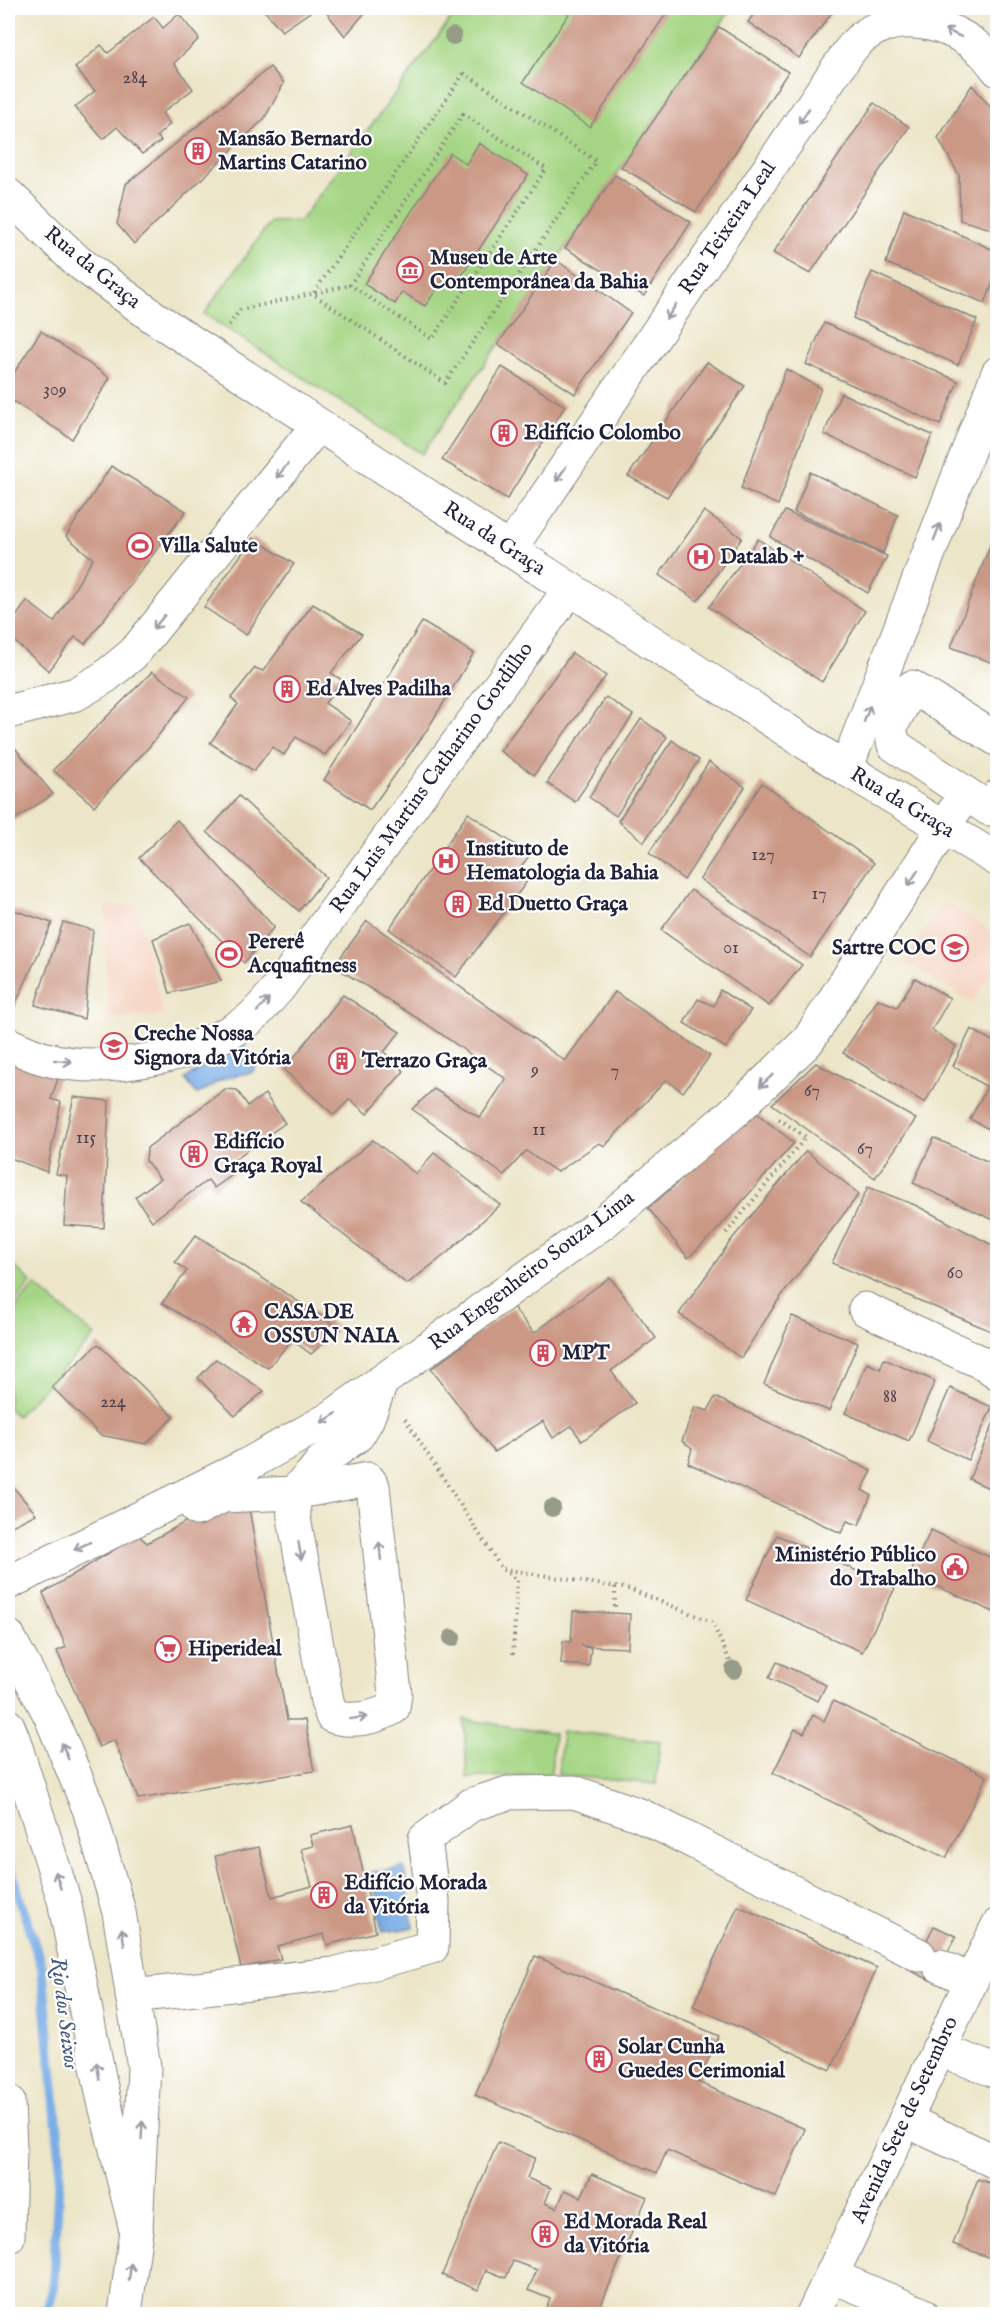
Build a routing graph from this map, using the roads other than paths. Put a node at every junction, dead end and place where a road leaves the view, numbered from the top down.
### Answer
1 (998, 70) edge
2 (8, 195) edge
3 (998, 373) edge
4 (318, 425) junction
5 (510, 549) junction
6 (570, 589) junction
7 (885, 668) junction
8 (912, 687) junction
9 (8, 712) edge
10 (998, 740) edge
11 (846, 769) junction
12 (965, 794) junction
13 (998, 796) edge
14 (944, 828) junction
15 (998, 860) edge
16 (8, 1044) edge
17 (865, 1310) dead end
18 (998, 1372) edge
19 (381, 1383) junction
20 (293, 1493) junction
21 (111, 1532) junction
22 (8, 1583) edge
23 (8, 1636) edge
24 (8, 1726) edge
25 (998, 1925) edge
26 (974, 1976) junction
27 (132, 1996) junction
28 (938, 2049) junction
29 (998, 2072) edge
30 (8, 2101) edge
31 (905, 2120) junction
32 (998, 2163) edge
33 (136, 2230) junction
34 (8, 2237) edge
35 (832, 2276) junction
36 (125, 2314) edge
37 (813, 2314) edge
38 (922, 2314) edge

1 -> 5 street, Rua Teixeira Leal
2 - 4 street, Rua da Graça
7 -> 3 street
4 - 5 street, Rua da Graça
4 -> 9 street
5 - 6 street, Rua da Graça
6 - 11 street, Rua da Graça
16 -> 6 street, Rua Luis Martins Catharino Gordilho
7 - 8 street
11 -> 7 street
8 - 10 street
8 - 12 street
11 - 14 street, Rua da Graça
12 - 13 street
12 - 14 street, Rua Engenheiro Souza Lima
14 - 15 street, Rua da Graça
14 -> 19 street, Rua Engenheiro Souza Lima
17 - 18 street
19 - 20 street
19 -> 21 street, Rua Engenheiro Souza Lima
20 -> 20 street
20 - 21 street
21 -> 22 street, Rua Engenheiro Souza Lima
27 -> 23 street
33 -> 24 street
25 - 26 street, Avenida Sete de Setembro
26 - 27 street
26 - 28 street, Avenida Sete de Setembro
33 -> 27 street
28 - 29 street
28 - 31 street, Avenida Sete de Setembro
30 - 34 street
31 - 32 street
31 - 35 street, Avenida Sete de Setembro
36 -> 33 street
35 - 37 street, Avenida Sete de Setembro
35 - 38 street

